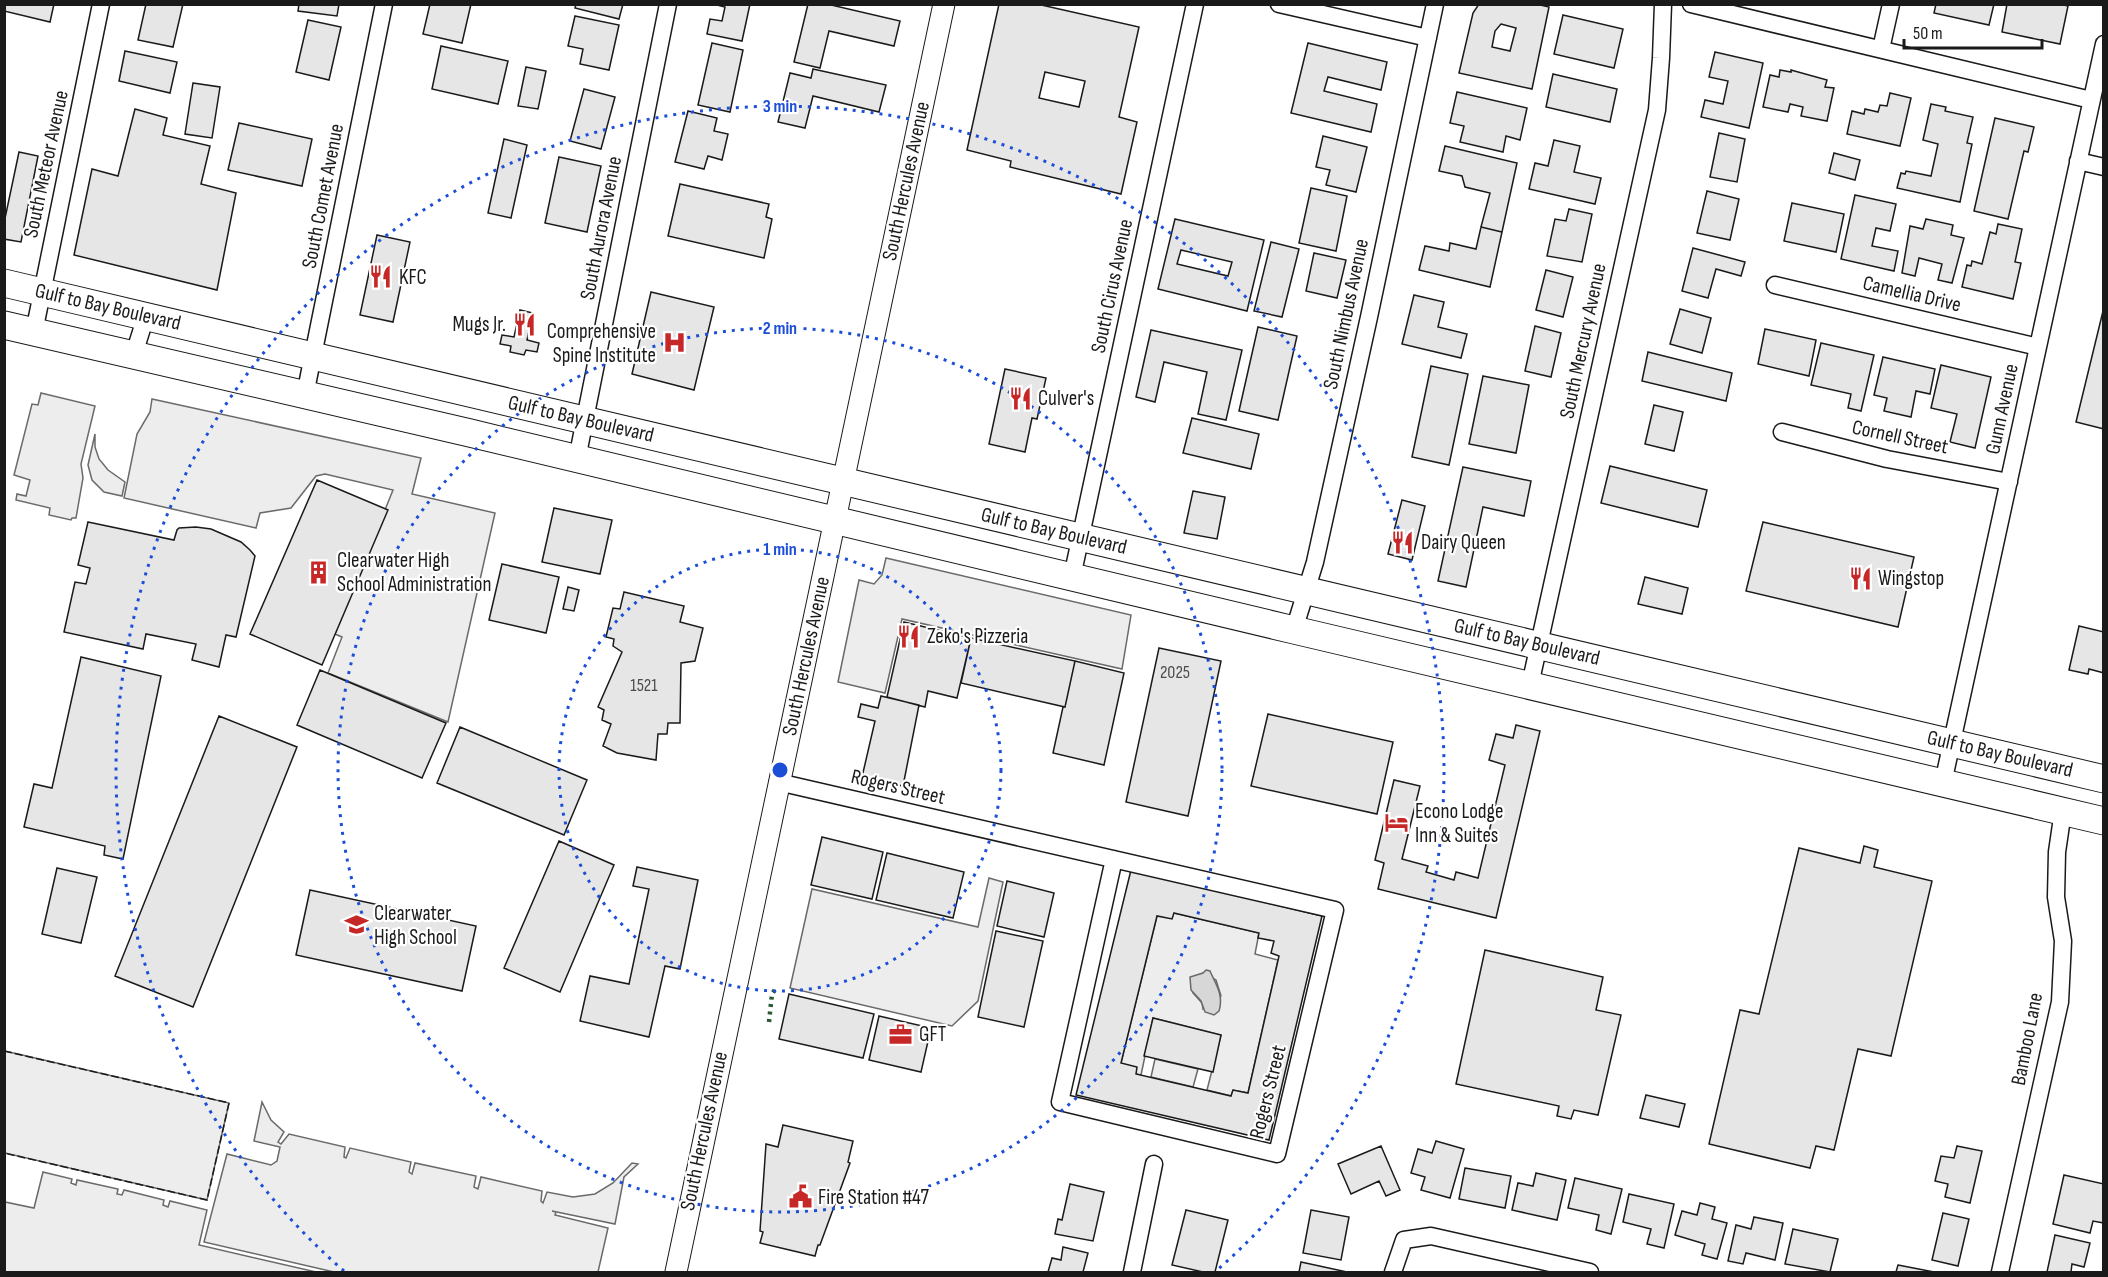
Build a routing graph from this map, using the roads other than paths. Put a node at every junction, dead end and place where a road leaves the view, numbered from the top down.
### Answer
1 (101, 4) edge
2 (384, 4) edge
3 (668, 4) edge
4 (944, 4) edge
5 (1195, 4) edge
6 (1279, 4) edge
7 (1435, 4) edge
8 (1663, 4) edge
9 (1691, 4) edge
10 (1891, 4) edge
11 (1428, 38) junction
12 (2103, 44) edge
13 (1881, 49) junction
14 (2091, 100) junction
15 (2078, 161) junction
16 (2103, 167) edge
17 (4, 283) edge
18 (1775, 285) dead end
19 (43, 292) junction
20 (146, 316) junction
21 (4, 325) edge
22 (34, 332) junction
23 (2038, 347) junction
24 (134, 354) junction
25 (315, 356) junction
26 (305, 395) junction
27 (585, 420) junction
28 (1782, 432) dead end
29 (577, 459) junction
30 (842, 481) junction
31 (2008, 482) junction
32 (834, 520) junction
33 (1081, 537) junction
34 (1072, 577) junction
35 (1306, 591) junction
36 (1294, 630) junction
37 (1539, 645) junction
38 (1530, 685) junction
39 (1952, 743) junction
40 (2103, 779) edge
41 (778, 782) junction
42 (1944, 783) junction
43 (2063, 811) junction
44 (2103, 820) edge
45 (1114, 859) junction
46 (1154, 1164) dead end
47 (676, 1272) edge
48 (1132, 1272) edge
49 (1393, 1272) edge
50 (1590, 1272) edge
51 (2000, 1272) edge

1 - 19 street, South Meteor Avenue
2 - 25 street, South Comet Avenue
3 - 27 street, South Aurora Avenue
4 - 30 street, South Hercules Avenue
5 - 33 street, South Cirus Avenue
6 - 11 street
7 - 11 street, South Nimbus Avenue
8 - 37 street, South Mercury Avenue
9 - 13 street
10 - 13 street
11 - 35 street, South Nimbus Avenue
12 - 14 street, Gunn Avenue
13 - 14 street
14 - 15 street, Gunn Avenue
15 - 16 street
15 - 23 street, Gunn Avenue
17 - 19 main road, Gulf to Bay Boulevard
18 - 23 street, Camellia Drive
19 - 20 main road, Gulf to Bay Boulevard
19 - 22 street, South Meteor Avenue
20 - 24 street
20 - 25 main road, Gulf to Bay Boulevard
21 - 22 main road, Gulf to Bay Boulevard
22 - 24 main road, Gulf to Bay Boulevard
23 - 31 street, Gunn Avenue
24 - 26 main road, Gulf to Bay Boulevard
25 - 26 street, South Comet Avenue
25 - 27 main road, Gulf to Bay Boulevard
26 - 29 main road, Gulf to Bay Boulevard
27 - 29 street, South Aurora Avenue
27 - 30 main road, Gulf to Bay Boulevard
28 - 31 street, Cornell Street
29 - 32 main road, Gulf to Bay Boulevard
30 - 32 street, South Hercules Avenue
30 - 33 main road, Gulf to Bay Boulevard
31 - 39 street, Gunn Avenue
32 - 34 main road, Gulf to Bay Boulevard
32 - 41 street, South Hercules Avenue
33 - 34 street, South Cirus Avenue
33 - 35 main road, Gulf to Bay Boulevard
34 - 36 main road, Gulf to Bay Boulevard
35 - 36 street, South Nimbus Avenue
35 - 37 main road, Gulf to Bay Boulevard
36 - 38 main road, Gulf to Bay Boulevard
37 - 38 street, South Mercury Avenue
37 - 39 main road, Gulf to Bay Boulevard
38 - 42 main road, Gulf to Bay Boulevard
39 - 40 main road, Gulf to Bay Boulevard
39 - 42 street, Gunn Avenue
41 - 45 street, Rogers Street
41 - 47 street, South Hercules Avenue
42 - 43 main road, Gulf to Bay Boulevard
43 - 44 main road, Gulf to Bay Boulevard
43 - 51 street, Bamboo Lane
45 - 45 street, Rogers Street
46 - 48 street
49 - 50 street

